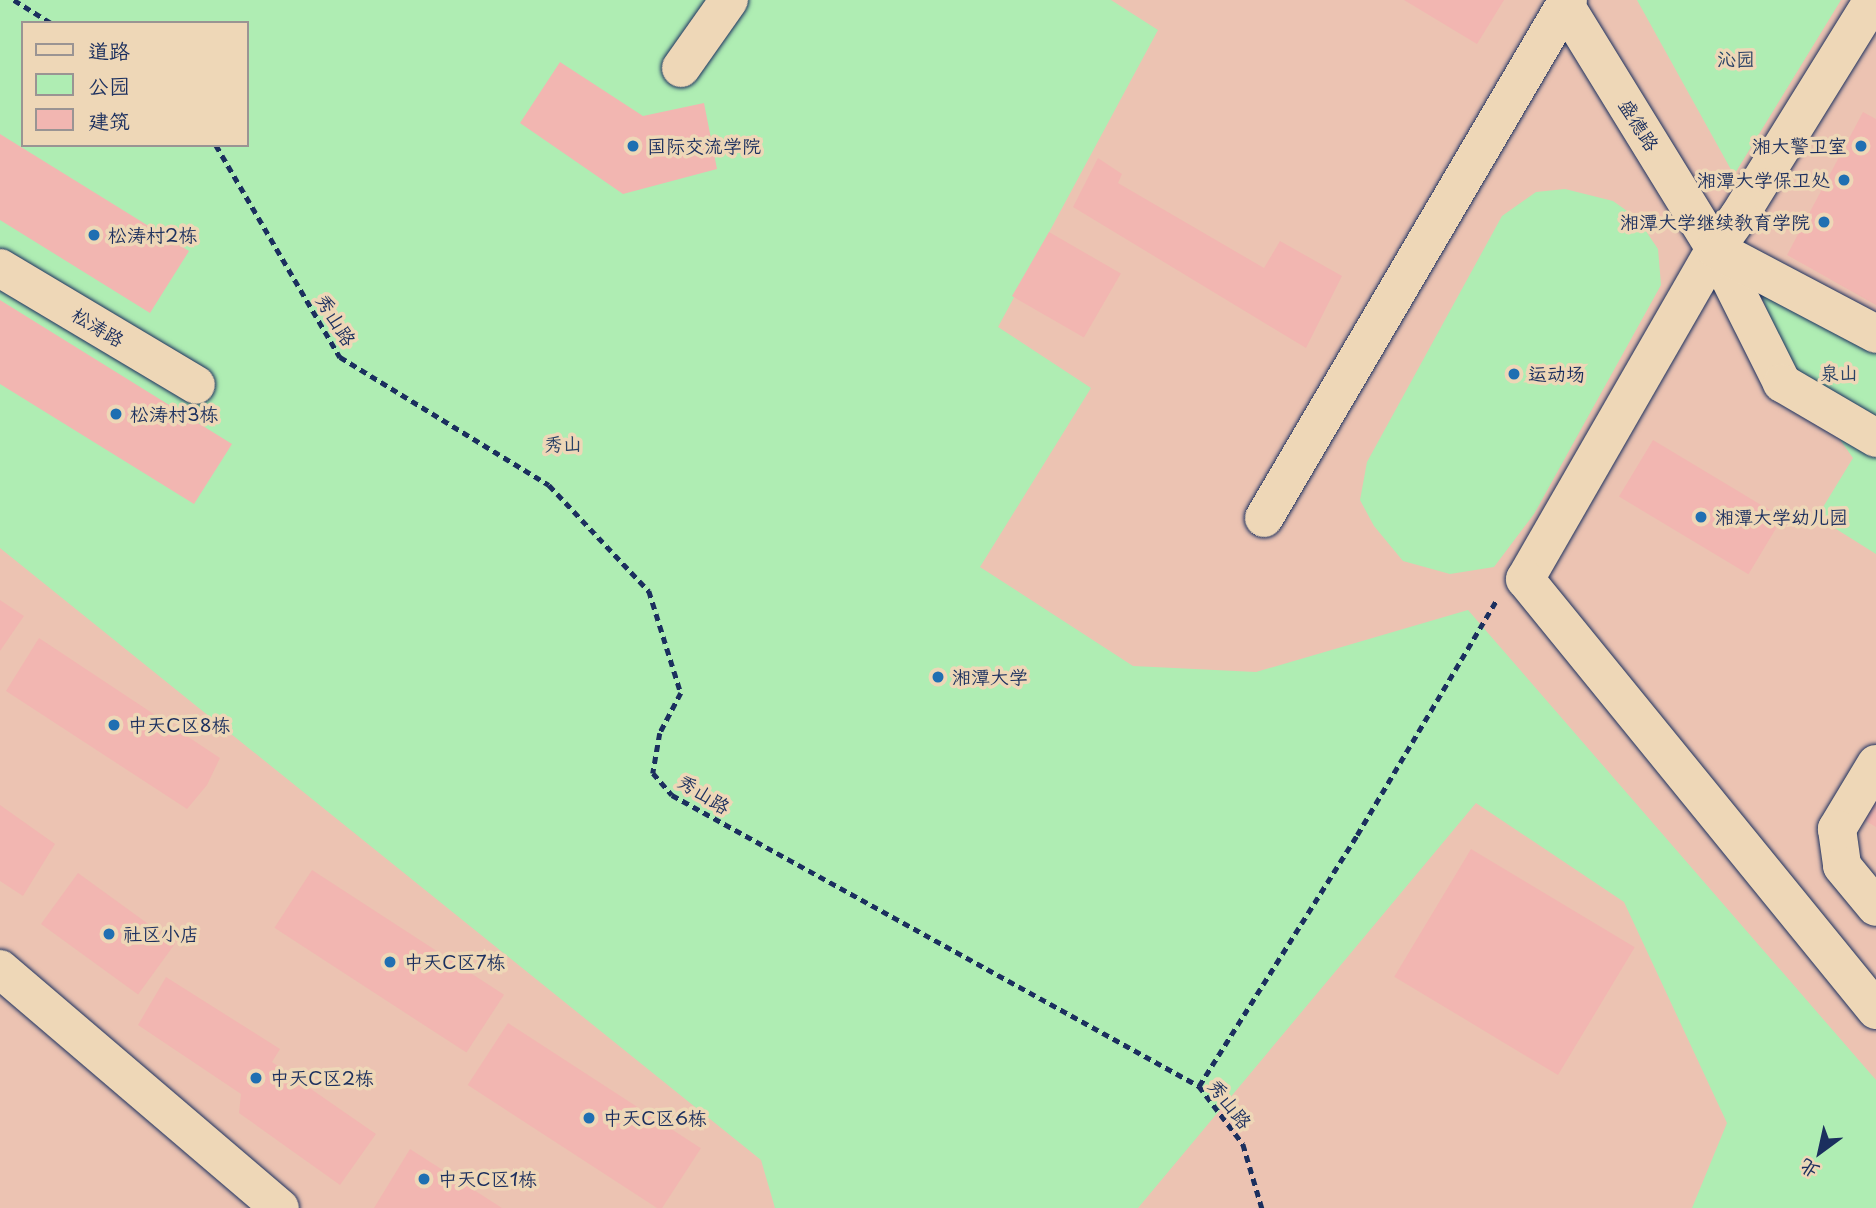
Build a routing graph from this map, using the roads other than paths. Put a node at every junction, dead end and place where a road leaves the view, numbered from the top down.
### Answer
1 (729, 0) edge
2 (1873, 0) edge
3 (1566, 2) edge
4 (681, 68) dead end
5 (1715, 249) junction
6 (0, 268) edge
7 (1876, 334) edge
8 (196, 385) dead end
9 (1876, 438) edge
10 (1264, 518) dead end
11 (1876, 764) edge
12 (1876, 907) edge
13 (0, 969) edge
14 (1876, 1010) edge
15 (280, 1208) edge

1 - 4 street
2 - 5 street
3 - 5 street, 盛德路
3 - 10 street
5 - 7 street
5 - 9 street, 盛德路
5 - 14 street
6 - 8 street, 松涛路
11 - 12 street
13 - 15 street

